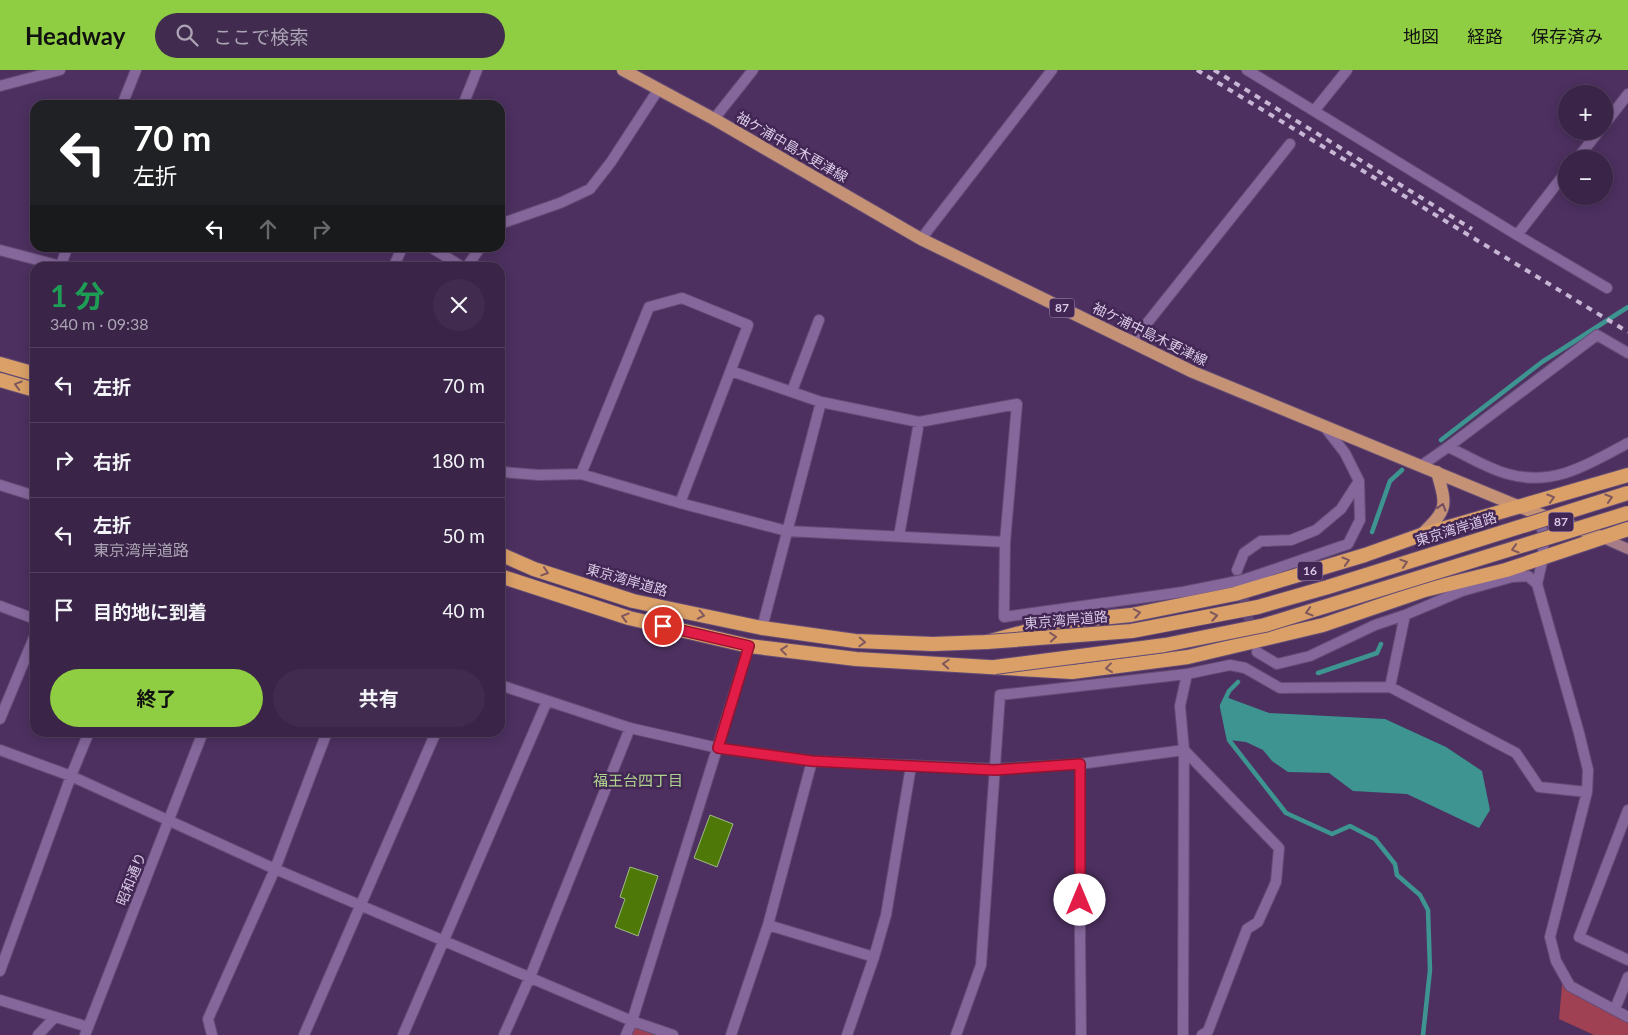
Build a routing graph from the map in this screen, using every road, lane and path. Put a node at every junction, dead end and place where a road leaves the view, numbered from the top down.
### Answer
1 (60, 70) edge
2 (136, 70) edge
3 (477, 70) edge
4 (623, 70) edge
5 (753, 70) edge
6 (1052, 70) edge
7 (1247, 70) edge
8 (1348, 70) edge
9 (1, 87) edge
10 (658, 90) junction
11 (1628, 94) edge
12 (124, 100) edge
13 (465, 100) edge
14 (1314, 112) junction
15 (1613, 113) edge
16 (714, 119) junction
17 (1592, 140) edge
18 (1290, 144) dead end
19 (1584, 150) edge
20 (1558, 182) edge
21 (505, 222) edge
22 (1517, 235) junction
23 (921, 238) junction
24 (0, 250) edge
25 (439, 252) edge
26 (48, 262) edge
27 (455, 262) edge
28 (1607, 288) dead end
29 (819, 320) dead end
30 (1132, 342) junction
31 (1628, 353) edge
32 (0, 364) edge
33 (731, 371) junction
34 (30, 373) edge
35 (0, 380) edge
36 (30, 389) edge
37 (792, 392) junction
38 (821, 402) junction
39 (919, 422) junction
40 (1324, 425) junction
41 (1628, 443) edge
42 (1448, 447) junction
43 (1422, 465) junction
44 (505, 472) edge
45 (1437, 472) junction
46 (581, 474) junction
47 (1628, 475) edge
48 (1359, 481) junction
49 (0, 485) edge
50 (1628, 492) edge
51 (30, 494) edge
52 (680, 503) junction
53 (1520, 507) junction
54 (1538, 513) junction
55 (1628, 514) edge
56 (1628, 529) edge
57 (787, 531) junction
58 (1421, 535) junction
59 (900, 536) junction
60 (1601, 537) junction
61 (1005, 542) junction
62 (1628, 550) edge
63 (505, 556) edge
64 (1544, 558) junction
65 (1237, 570) tunnel mouth
66 (505, 578) edge
67 (1538, 584) junction
68 (0, 606) edge
69 (1406, 615) junction
70 (30, 617) edge
71 (762, 628) junction
72 (987, 642) junction
73 (749, 646) junction
74 (30, 647) edge
75 (1257, 652) dead end
76 (995, 667) junction
77 (1187, 674) junction
78 (505, 687) edge
79 (1390, 687) junction
80 (546, 700) junction
81 (0, 719) edge
82 (630, 728) junction
83 (87, 737) edge
84 (201, 737) edge
85 (325, 737) edge
86 (434, 737) edge
87 (718, 748) junction
88 (0, 750) edge
89 (1184, 750) junction
90 (812, 761) junction
91 (1080, 764) junction
92 (911, 766) junction
93 (995, 770) junction
94 (72, 776) junction
95 (1587, 792) junction
96 (1628, 810) edge
97 (169, 820) junction
98 (275, 869) junction
99 (360, 905) junction
100 (768, 925) junction
101 (444, 940) junction
102 (874, 957) junction
103 (1628, 960) edge
104 (0, 971) edge
105 (530, 976) junction
106 (1628, 977) edge
107 (0, 1000) edge
108 (1615, 1009) junction
109 (1628, 1016) edge
110 (54, 1017) junction
111 (632, 1021) junction
112 (86, 1031) edge
113 (38, 1035) edge
114 (212, 1035) edge
115 (304, 1035) edge
116 (403, 1035) edge
117 (504, 1035) edge
118 (626, 1035) edge
119 (673, 1035) edge
120 (731, 1035) edge
121 (847, 1035) edge
122 (956, 1035) edge
123 (1082, 1035) edge
124 (1183, 1035) edge
125 (1202, 1035) edge

1 - 9 street
2 - 12 street
3 - 13 street
4 - 10 main road, 袖ケ浦中島木更津線 / 87
5 - 16 street
6 - 23 street
7 - 14 street
8 - 14 street
10 - 16 main road, 袖ケ浦中島木更津線 / 87
10 - 21 street
11 - 15 street
14 - 22 street
16 - 23 main road, 袖ケ浦中島木更津線 / 87
17 - 19 street
18 - 30 street
20 - 22 street
22 - 28 street
23 - 30 main road, 袖ケ浦中島木更津線 / 87
24 - 26 street
25 - 27 street
29 - 37 street
30 - 40 main road, 袖ケ浦中島木更津線 / 87
31 - 42 street
32 - 34 highway
33 - 37 street
33 - 46 street
33 - 52 street
36 -> 35 highway
37 - 38 street
38 - 39 street
38 - 57 street
39 - 59 street
39 - 61 street
40 - 43 main road, 袖ケ浦中島木更津線 / 87
40 - 48 street
41 - 42 street
42 - 43 street
43 - 45 main road, 袖ケ浦中島木更津線 / 87
44 - 46 street
45 - 53 main road, 袖ケ浦中島木更津線 / 87
58 -> 45 main road
46 - 52 street
53 -> 47 highway, 16
48 - 61 street
48 - 65 street
49 - 51 street
72 -> 50 highway, 東京湾岸道路 / 16, bridge
52 - 57 street
53 - 54 main road, 87
53 - 58 highway, 16
54 - 60 main road, 87
54 - 64 street
55 -> 76 highway, bridge
56 - 60 highway
57 - 59 street
57 - 71 street
72 -> 58 highway, 16
59 - 61 street
60 - 62 main road
60 - 64 highway
63 -> 71 highway, 東京湾岸道路 / 16
64 - 67 street
64 -> 76 highway
73 -> 66 highway
67 - 69 street
67 - 95 street
68 - 70 street
69 - 75 street
69 - 79 street
71 -> 72 highway, 東京湾岸道路 / 16
76 -> 73 highway
73 - 87 street
74 - 81 street
77 - 79 street
77 - 89 street
77 - 93 street
78 - 80 street
79 - 95 street
80 - 82 street
80 - 101 street
82 - 87 street
82 - 105 street
83 - 94 street
84 - 97 street, 昭和通り
85 - 98 street
86 - 99 street
87 - 90 street
87 - 111 street
88 - 94 street
89 - 91 street
89 - 124 street
89 - 125 street
90 - 92 street
90 - 100 street
91 - 93 street
91 - 123 street
92 - 93 street
92 - 102 street
93 - 122 street
94 - 97 street
94 - 104 street
95 - 108 street
96 - 103 street
97 - 98 street
97 - 112 street, 昭和通り
98 - 99 street
98 - 114 street
99 - 101 street
99 - 115 street
100 - 102 street
100 - 120 street
101 - 105 street
101 - 116 street
102 - 121 street
105 - 111 street
105 - 117 street
106 - 108 street
107 - 110 street
108 - 109 street
110 - 112 street
110 - 113 street
111 - 118 street
111 - 119 street

